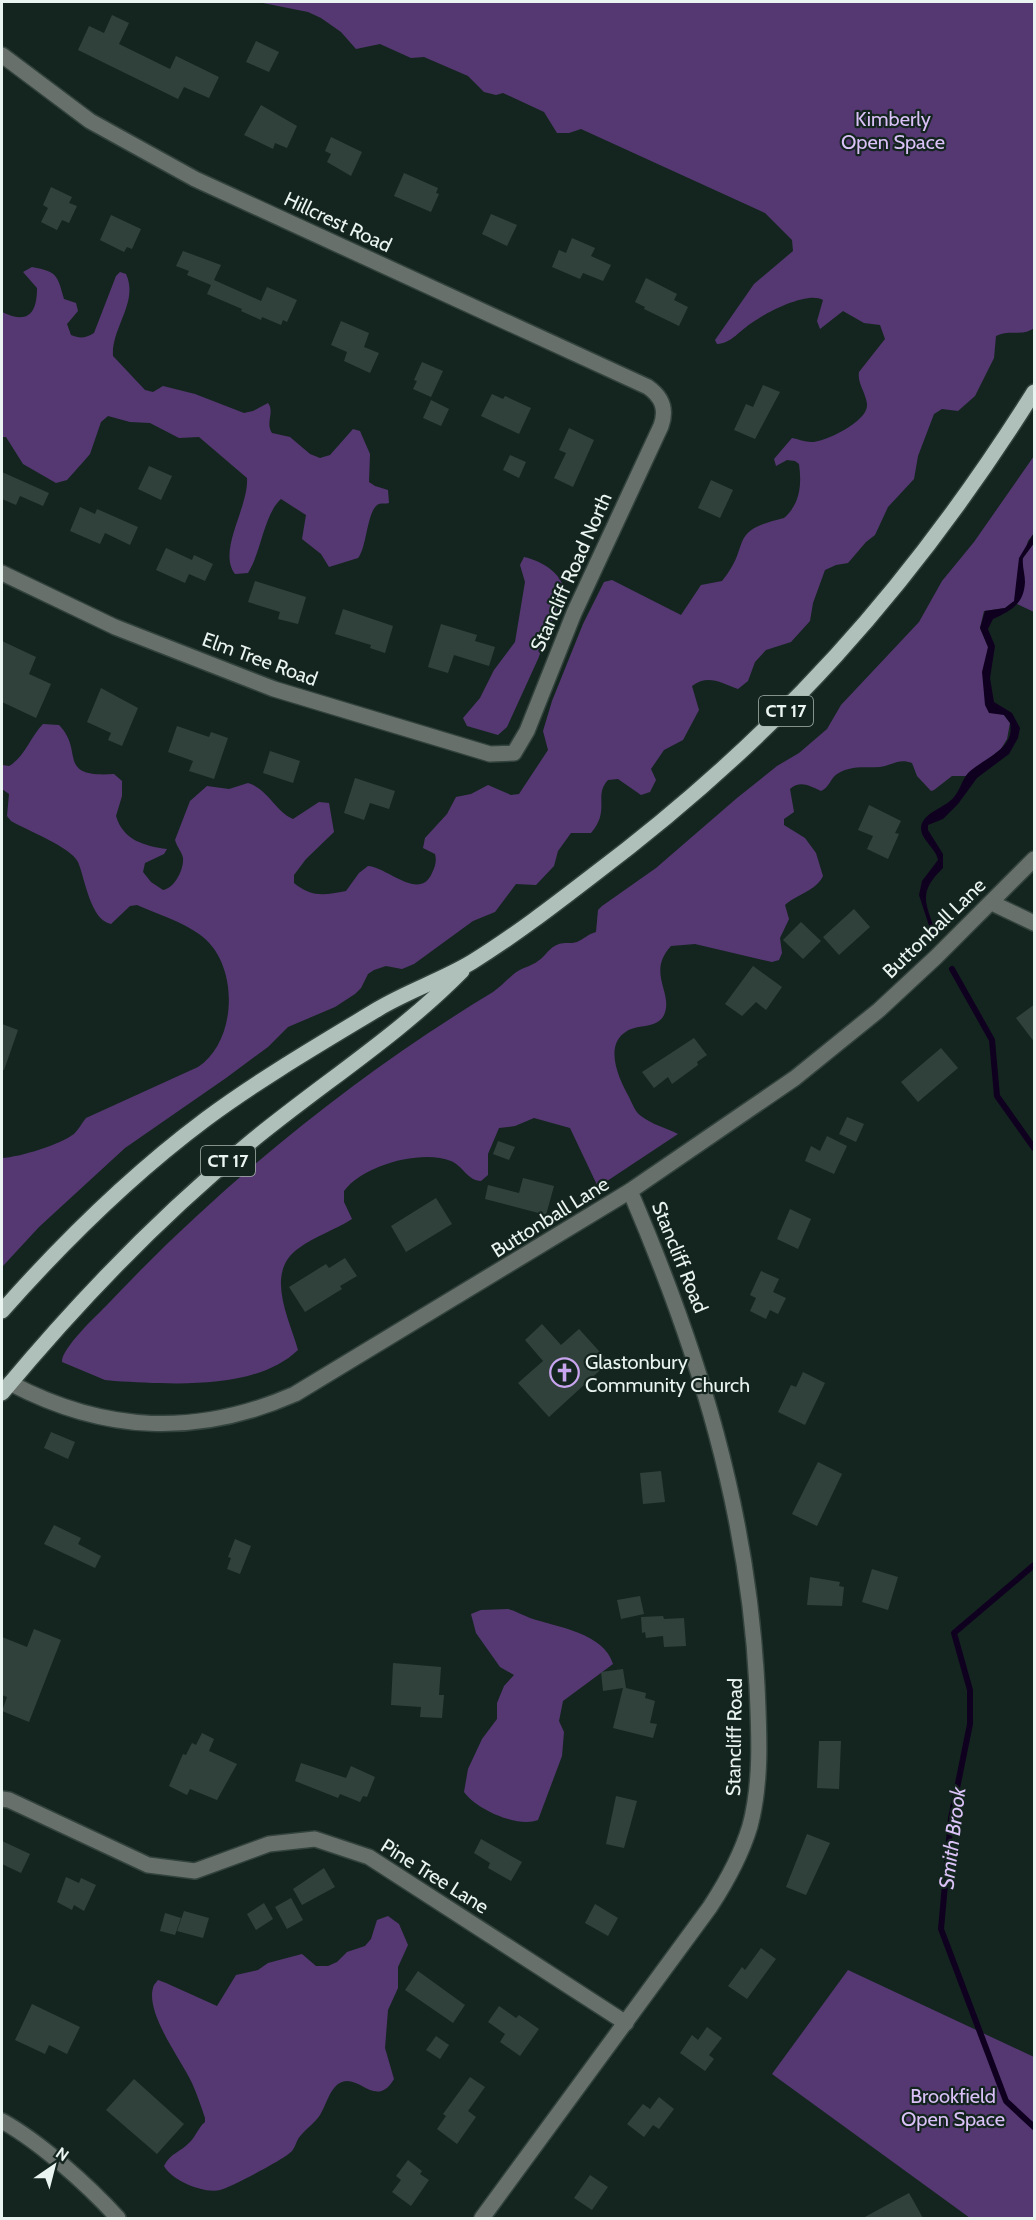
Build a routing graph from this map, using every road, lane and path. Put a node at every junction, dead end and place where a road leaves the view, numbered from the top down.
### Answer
1 (2, 55) edge
2 (1035, 392) edge
3 (664, 408) joint
4 (2, 573) edge
5 (514, 753) joint
6 (1035, 859) edge
7 (992, 903) junction
8 (1035, 923) edge
9 (469, 964) junction
10 (630, 1191) junction
11 (2, 1311) edge
12 (6, 1388) edge
13 (2, 1799) edge
14 (626, 2023) junction
15 (2, 2121) edge
16 (118, 2218) edge
17 (482, 2218) edge

1 - 3 street, Hillcrest Road
2 - 9 main road, CT 17
3 - 5 street, Stancliff Road North
4 - 5 street, Elm Tree Road
6 - 7 street, Buttonball Lane
7 - 8 street
7 - 10 street, Buttonball Lane
9 - 11 main road, CT 17
9 - 12 main road, CT 17
10 - 12 street, Buttonball Lane
10 - 14 street, Stancliff Road
13 - 14 street, Pine Tree Lane
14 - 17 street, Stancliff Road
15 - 16 street

